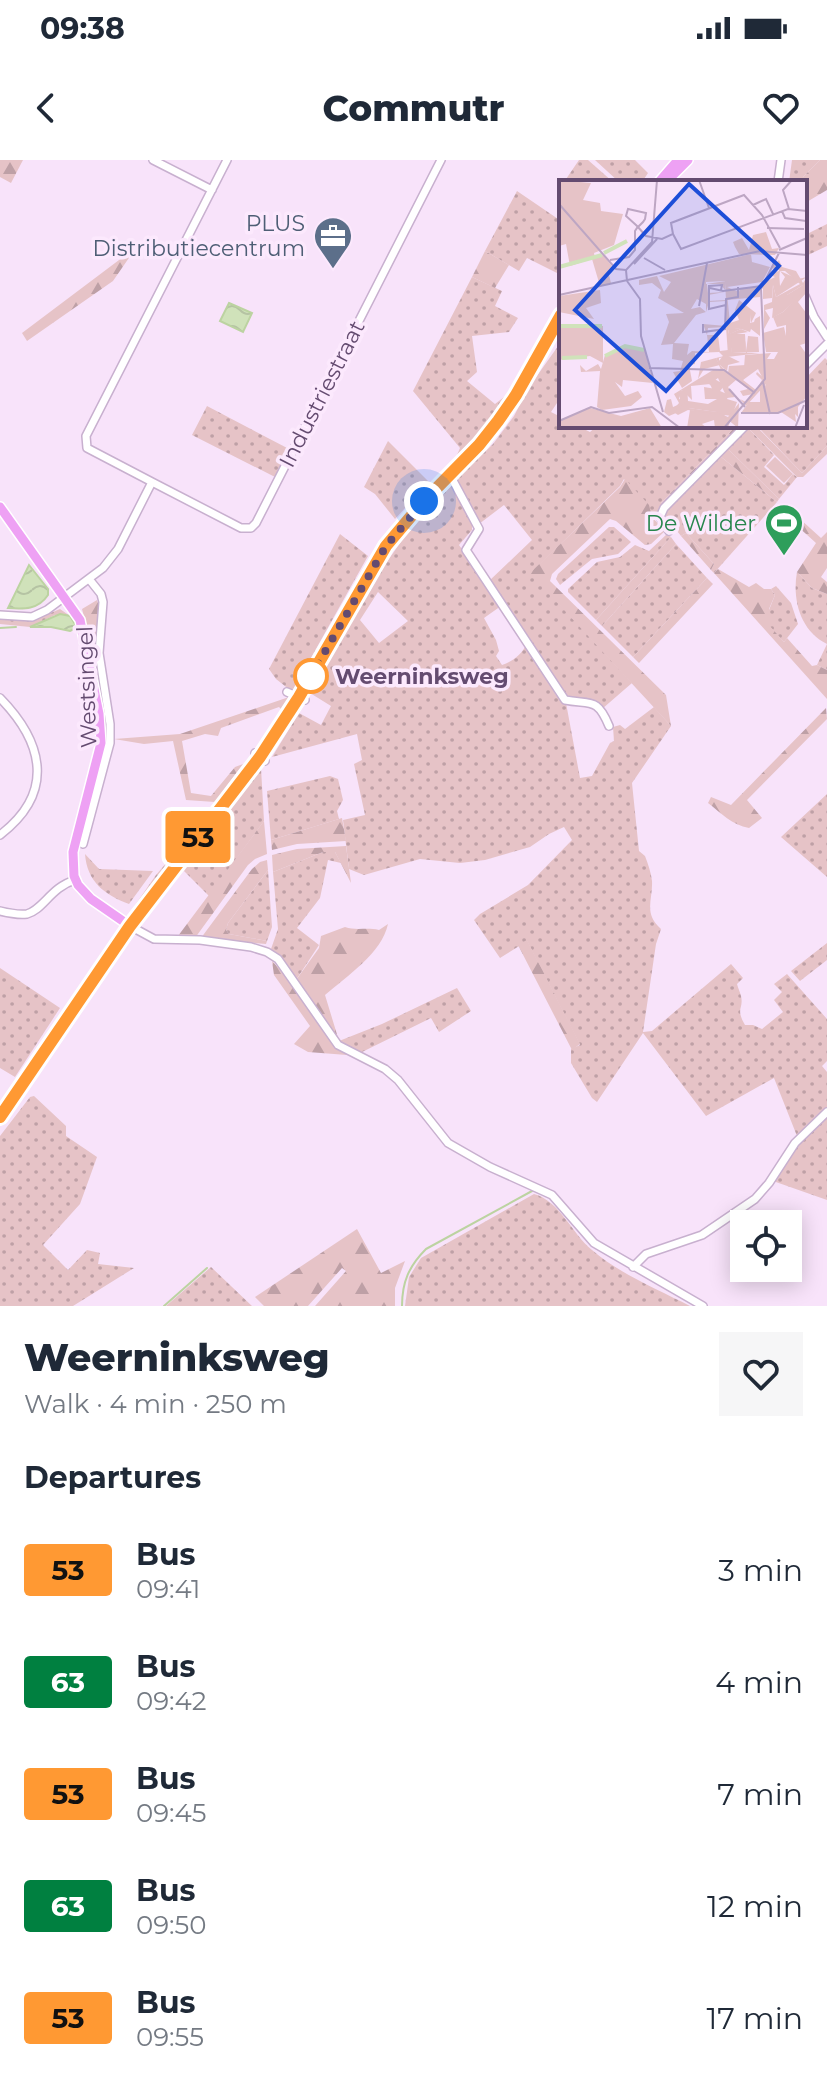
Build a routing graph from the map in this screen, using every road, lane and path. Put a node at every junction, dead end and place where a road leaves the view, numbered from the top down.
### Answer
1 (153, 160) edge
2 (227, 160) edge
3 (441, 160) edge
4 (678, 160) edge
5 (688, 160) edge
6 (781, 160) edge
7 (661, 180) edge
8 (668, 180) edge
9 (778, 180) edge
10 (212, 190) junction
11 (807, 301) edge
12 (559, 318) edge
13 (827, 337) edge
14 (827, 344) edge
15 (807, 364) edge
16 (743, 428) edge
17 (450, 475) junction
18 (152, 482) junction
19 (0, 507) edge
20 (669, 531) dead end
21 (89, 579) junction
22 (66, 596) junction
23 (0, 615) edge
24 (287, 692) dead end
25 (0, 698) edge
26 (302, 698) junction
27 (609, 726) dead end
28 (0, 835) edge
29 (83, 844) dead end
30 (75, 880) junction
31 (0, 911) edge
32 (130, 926) junction
33 (827, 1112) edge
34 (0, 1117) edge
35 (633, 1267) junction
36 (703, 1306) edge

1 - 10 street
2 - 10 street
3 - 18 street, Industriestraat
4 - 7 main road
5 - 8 main road
6 - 9 street
10 - 18 street, Industriestraat
11 - 13 street
12 - 17 main road
14 - 15 street
16 - 20 street
17 - 26 main road
17 - 27 street
18 - 21 street
19 - 22 main road, Westsingel
21 - 22 street
21 - 29 street, Westsingel
22 - 23 street
22 - 30 main road, Westsingel
24 - 26 street
25 - 28 street
26 - 32 main road
30 - 31 street
30 - 32 main road
32 - 34 main road
32 - 35 street
33 - 35 street
35 - 36 street

